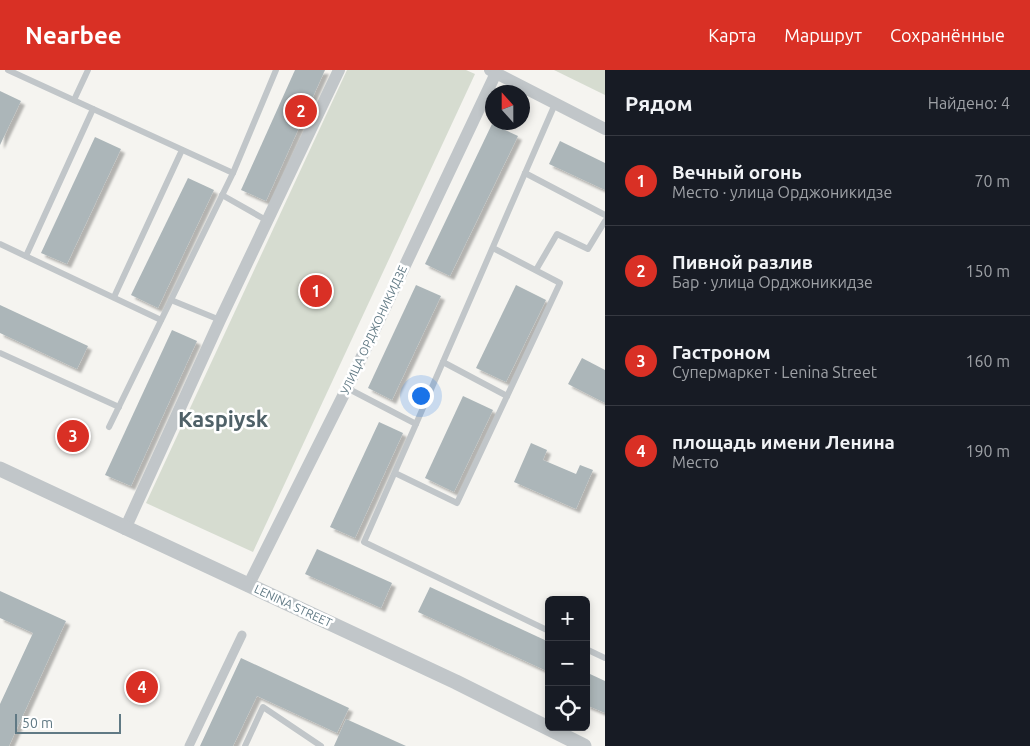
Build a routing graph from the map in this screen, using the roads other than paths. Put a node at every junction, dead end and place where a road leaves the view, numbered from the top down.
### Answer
1 (8, 70) edge
2 (88, 70) edge
3 (276, 70) edge
4 (339, 70) edge
5 (493, 72) edge
6 (74, 100) junction
7 (555, 104) junction
8 (93, 109) junction
9 (605, 129) edge
10 (182, 150) junction
11 (233, 173) junction
12 (525, 173) junction
13 (222, 195) junction
14 (605, 215) edge
15 (266, 220) junction
16 (605, 221) edge
17 (0, 244) edge
18 (493, 248) junction
19 (26, 256) junction
20 (536, 270) junction
21 (114, 297) junction
22 (171, 300) junction
23 (161, 320) junction
24 (220, 320) junction
25 (0, 353) edge
26 (443, 362) junction
27 (347, 388) junction
28 (507, 396) junction
29 (119, 407) junction
30 (416, 424) junction
31 (109, 427) dead end
32 (0, 469) edge
33 (395, 473) junction
34 (125, 529) junction
35 (248, 586) junction
36 (545, 629) edge
37 (242, 635) dead end
38 (590, 651) edge
39 (605, 658) edge
40 (189, 746) edge
41 (245, 746) edge
42 (321, 746) edge
43 (584, 746) edge

1 - 6 lane
2 - 6 lane
3 - 11 lane
4 - 15 street
5 - 7 street
5 - 27 street, УЛИЦА ОРДЖОНИКИДЗЕ
6 - 8 lane
7 - 9 street
7 - 12 lane
8 - 10 lane
8 - 19 lane
10 - 11 lane
10 - 21 lane
11 - 13 lane
12 - 14 lane
12 - 18 lane
13 - 15 lane
13 - 22 lane
15 - 24 street
16 - 20 lane
17 - 19 lane
18 - 20 lane
18 - 26 lane
19 - 21 lane
20 - 28 lane
21 - 23 lane
22 - 23 lane
22 - 24 lane
23 - 29 lane
24 - 34 street
25 - 29 lane
26 - 28 lane
26 - 30 lane
27 - 30 lane
27 - 35 street, УЛИЦА ОРДЖОНИКИДЗЕ
28 - 33 lane
29 - 31 lane
30 - 33 lane
32 - 34 street, LENINA STREET
33 - 36 lane
34 - 35 street, LENINA STREET
35 - 43 street, LENINA STREET
37 - 40 street
38 - 39 lane
41 - 42 lane

